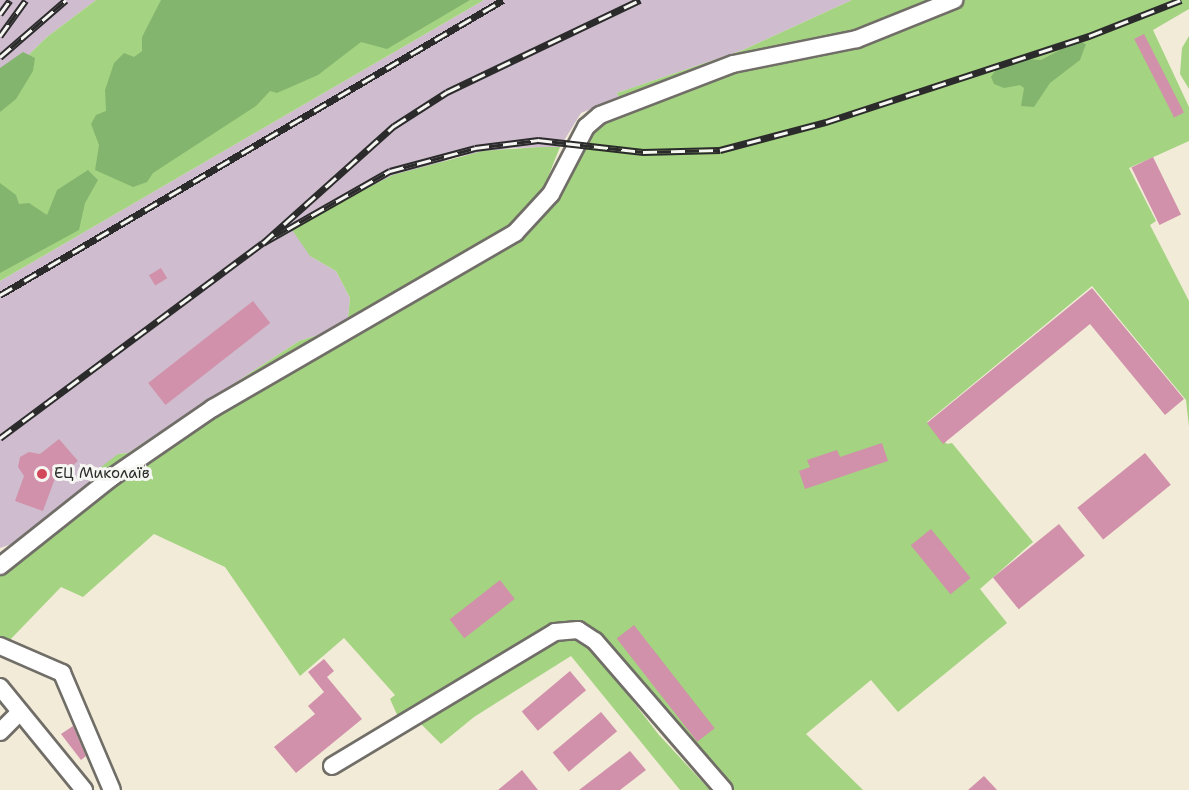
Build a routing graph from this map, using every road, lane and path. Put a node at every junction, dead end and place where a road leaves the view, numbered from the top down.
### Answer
1 (954, 0) edge
2 (0, 566) edge
3 (0, 646) edge
4 (0, 687) edge
5 (20, 712) junction
6 (0, 732) edge
7 (332, 766) dead end
8 (84, 790) edge
9 (112, 790) edge
10 (724, 790) edge

1 - 2 street
3 - 9 street
4 - 5 street
5 - 6 street
5 - 8 street
7 - 10 street

